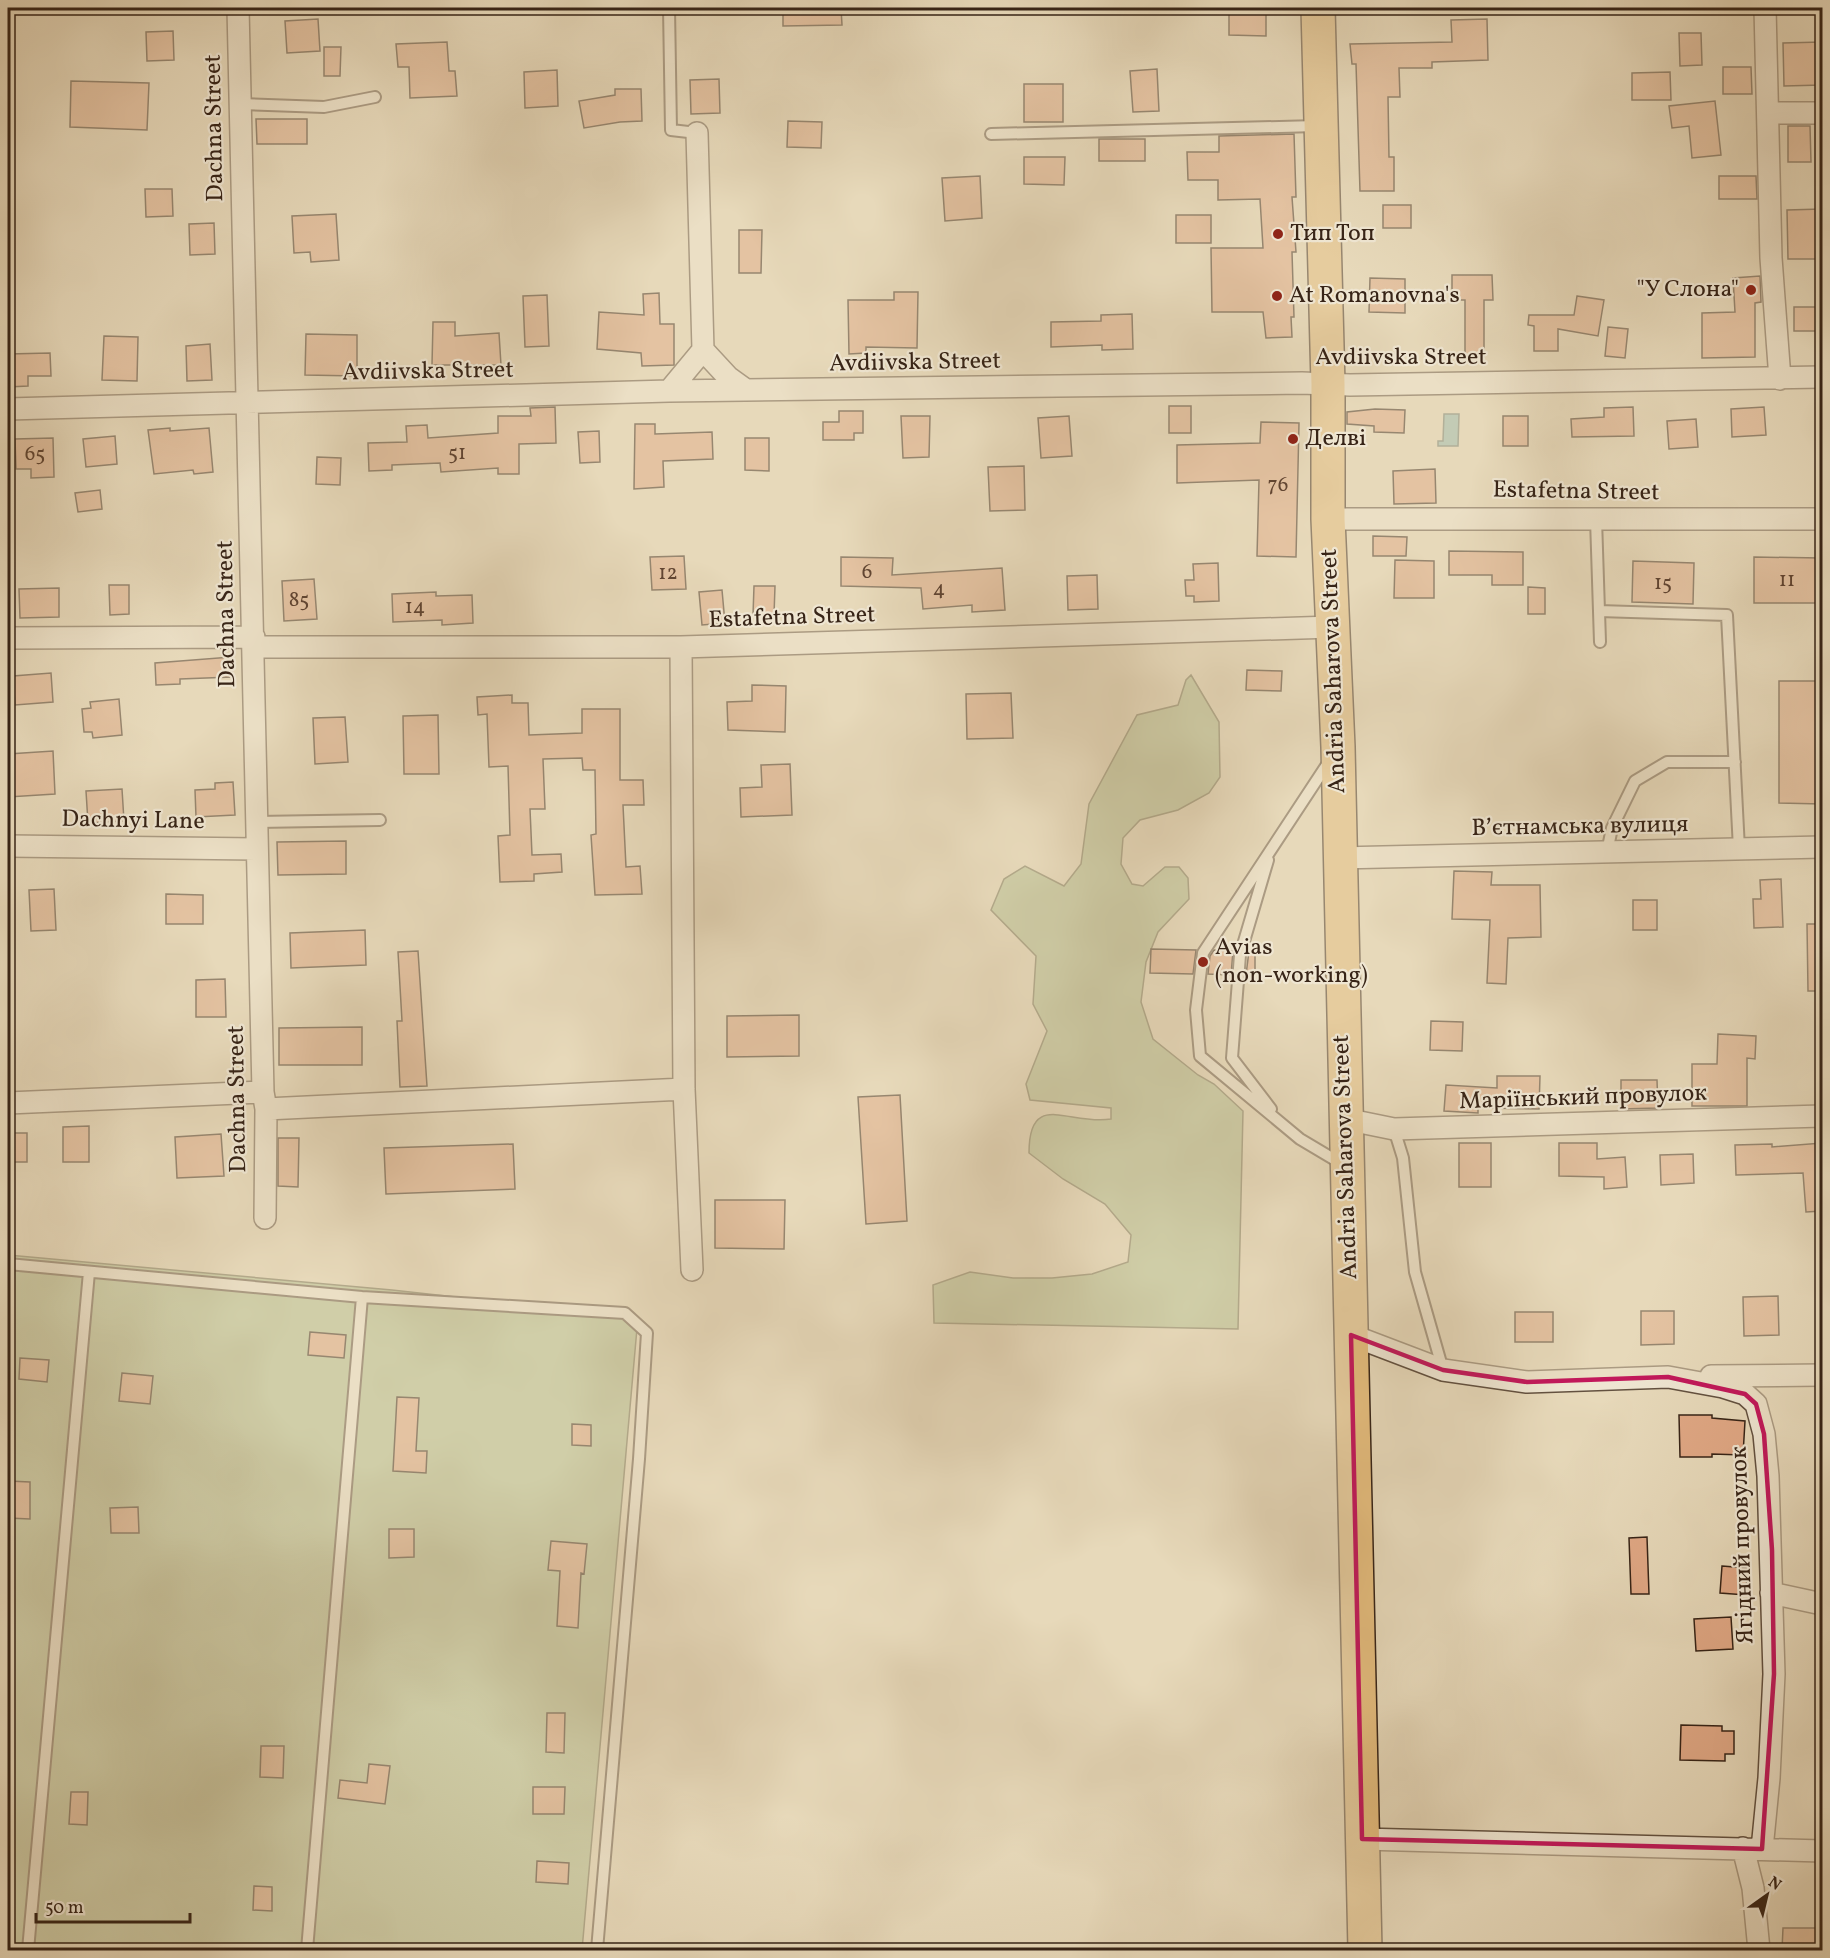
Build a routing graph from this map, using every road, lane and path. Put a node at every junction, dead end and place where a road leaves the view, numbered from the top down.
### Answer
1 (238, 8) edge
2 (669, 8) edge
3 (1318, 8) edge
4 (1765, 8) edge
5 (375, 97) dead end
6 (239, 104) junction
7 (1768, 113) junction
8 (1822, 113) edge
9 (1323, 126) junction
10 (697, 133) joint
11 (991, 134) dead end
12 (703, 350) junction
13 (1822, 377) edge
14 (1780, 379) junction
15 (1328, 384) junction
16 (746, 390) junction
17 (669, 391) junction
18 (249, 401) junction
19 (8, 409) edge
20 (1328, 519) junction
21 (1596, 519) junction
22 (1822, 519) edge
23 (1599, 611) junction
24 (1332, 627) junction
25 (8, 638) edge
26 (254, 642) junction
27 (1600, 642) dead end
28 (681, 647) junction
29 (1338, 747) junction
30 (1735, 762) junction
31 (380, 820) dead end
32 (257, 822) junction
33 (8, 846) edge
34 (1822, 847) edge
35 (257, 849) junction
36 (1272, 849) junction
37 (1738, 849) junction
38 (1607, 852) junction
39 (1339, 858) junction
40 (684, 1089) junction
41 (265, 1100) junction
42 (8, 1103) edge
43 (1822, 1116) edge
44 (1345, 1119) junction
45 (1394, 1129) junction
46 (1300, 1140) junction
47 (1346, 1166) junction
48 (265, 1218) dead end
49 (8, 1264) edge
50 (692, 1270) dead end
51 (89, 1272) junction
52 (362, 1297) junction
53 (1351, 1335) junction
54 (1443, 1370) junction
55 (1822, 1375) edge
56 (1668, 1377) junction
57 (1771, 1593) junction
58 (1822, 1604) edge
59 (1362, 1839) junction
60 (1752, 1848) junction
61 (1822, 1851) edge
62 (28, 1950) edge
63 (307, 1950) edge
64 (597, 1950) edge
65 (1365, 1950) edge
66 (1759, 1950) edge

1 - 6 street, Dachna Street
2 - 10 lane
3 - 9 main road, Andria Saharova Street
4 - 7 street
5 - 6 lane
6 - 18 street, Dachna Street
7 - 8 street
7 - 14 street
9 - 11 lane
9 - 15 main road, Andria Saharova Street
10 - 12 street
12 - 16 street
12 - 17 street
13 - 14 street, Avdiivska Street
14 - 15 street, Avdiivska Street
15 - 16 street, Avdiivska Street
15 - 20 main road, Andria Saharova Street
16 - 17 street, Avdiivska Street
17 - 18 street, Avdiivska Street
18 - 19 street, Avdiivska Street
18 - 26 street, Dachna Street
20 - 21 street, Estafetna Street
20 - 24 main road, Andria Saharova Street
21 - 22 street, Estafetna Street
21 - 23 lane
23 - 27 lane
23 - 30 lane
24 - 28 street, Estafetna Street
24 - 29 main road, Andria Saharova Street
25 - 26 street, Estafetna Street
26 - 28 street, Estafetna Street
26 - 32 street, Dachna Street
28 - 40 street
29 - 36 lane
29 - 39 main road, Andria Saharova Street
30 - 37 lane
30 - 38 lane
31 - 32 lane
32 - 35 street, Dachna Street
33 - 35 street, Dachnyi Lane
34 - 37 street, Вʼєтнамська вулиця
35 - 41 street, Dachna Street
36 - 46 lane
36 - 46 lane
37 - 38 street, Вʼєтнамська вулиця
38 - 39 street, Вʼєтнамська вулиця
39 - 44 main road, Andria Saharova Street
40 - 41 street
40 - 50 street
41 - 42 street
41 - 48 street, Dachna Street
43 - 45 street, Маріїнський провулок
44 - 45 street, Маріїнський провулок
44 - 47 main road, Andria Saharova Street
45 - 54 lane
46 - 47 lane
47 - 53 main road, Andria Saharova Street
49 - 51 lane
51 - 52 lane
51 - 62 lane
52 - 63 lane
52 - 64 lane
53 - 54 street, Ягідний провулок
53 - 59 main road, Andria Saharova Street
54 - 56 street, Ягідний провулок
55 - 56 street
56 - 57 street, Ягідний провулок
57 - 58 street
57 - 60 street, Ягідний провулок
59 - 60 street
59 - 65 main road, Andria Saharova Street
60 - 61 street
60 - 66 street, Ягідний провулок

